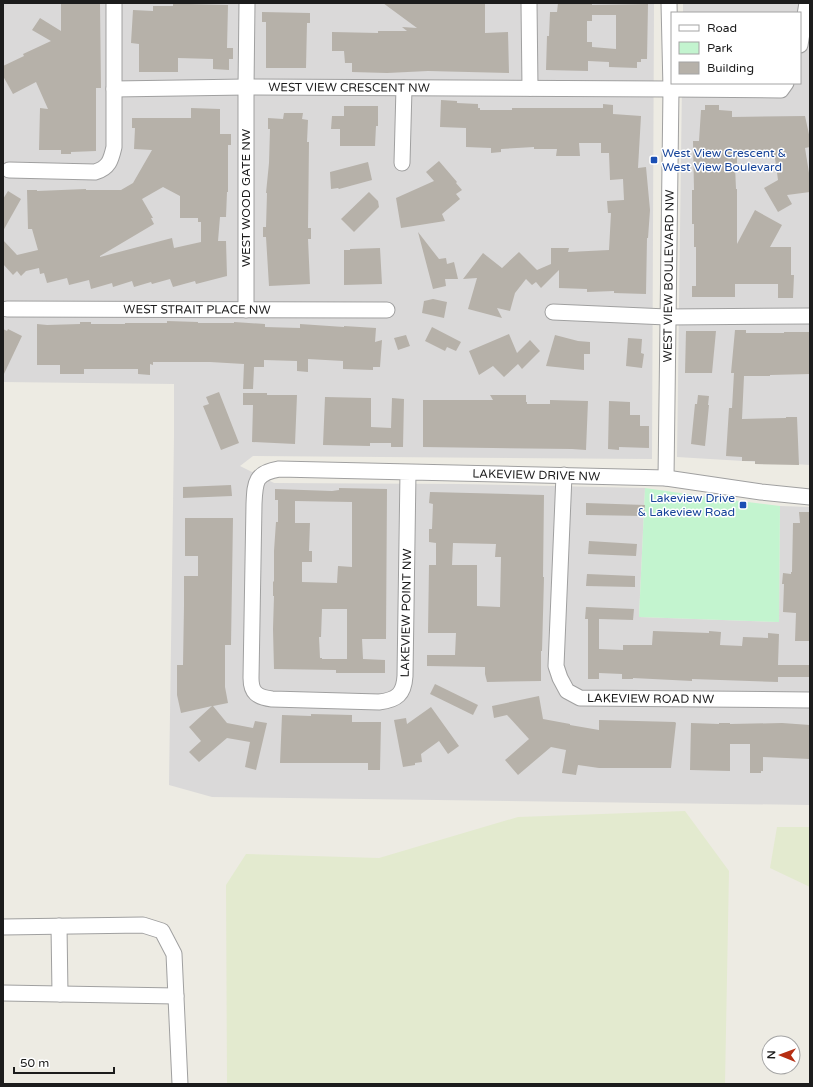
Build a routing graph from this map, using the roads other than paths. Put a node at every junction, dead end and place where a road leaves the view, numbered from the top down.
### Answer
1 (114, 3) edge
2 (247, 3) edge
3 (528, 3) edge
4 (669, 3) edge
5 (807, 3) edge
6 (801, 39) edge
7 (785, 84) edge
8 (246, 87) junction
9 (404, 88) junction
10 (530, 88) junction
11 (671, 88) junction
12 (114, 90) junction
13 (402, 164) dead end
14 (9, 170) dead end
15 (7, 309) dead end
16 (246, 310) junction
17 (387, 310) dead end
18 (553, 312) dead end
19 (810, 316) edge
20 (667, 317) junction
21 (408, 472) junction
22 (262, 474) joint
23 (564, 475) junction
24 (666, 478) junction
25 (810, 497) edge
26 (810, 700) edge
27 (59, 926) junction
28 (3, 927) edge
29 (3, 993) edge
30 (60, 994) junction
31 (176, 996) junction
32 (180, 1084) edge

1 - 12 street
2 - 8 street, WEST WOOD GATE NW
3 - 10 street
4 - 11 street, WEST VIEW BOULEVARD NW
5 - 6 street
7 - 11 street, WEST VIEW CRESCENT NW
8 - 9 street, WEST VIEW CRESCENT NW
8 - 12 street, WEST VIEW CRESCENT NW
8 - 16 street, WEST WOOD GATE NW
9 - 10 street, WEST VIEW CRESCENT NW
9 - 13 street
10 - 11 street, WEST VIEW CRESCENT NW
11 - 20 street, WEST VIEW BOULEVARD NW
12 - 14 street
15 - 16 street, WEST STRAIT PLACE NW
16 - 17 street, WEST STRAIT PLACE NW
18 - 20 street
19 - 20 street
20 - 24 street, WEST VIEW BOULEVARD NW
21 - 22 street, LAKEVIEW DRIVE NW
21 - 22 street, LAKEVIEW POINT NW
21 - 23 street, LAKEVIEW DRIVE NW
23 - 24 street, LAKEVIEW DRIVE NW
23 - 26 street, LAKEVIEW ROAD NW
24 - 25 street, LAKEVIEW DRIVE NW
27 - 28 street
27 - 30 street
27 - 31 street
29 - 30 street
30 - 31 street
31 - 32 street

